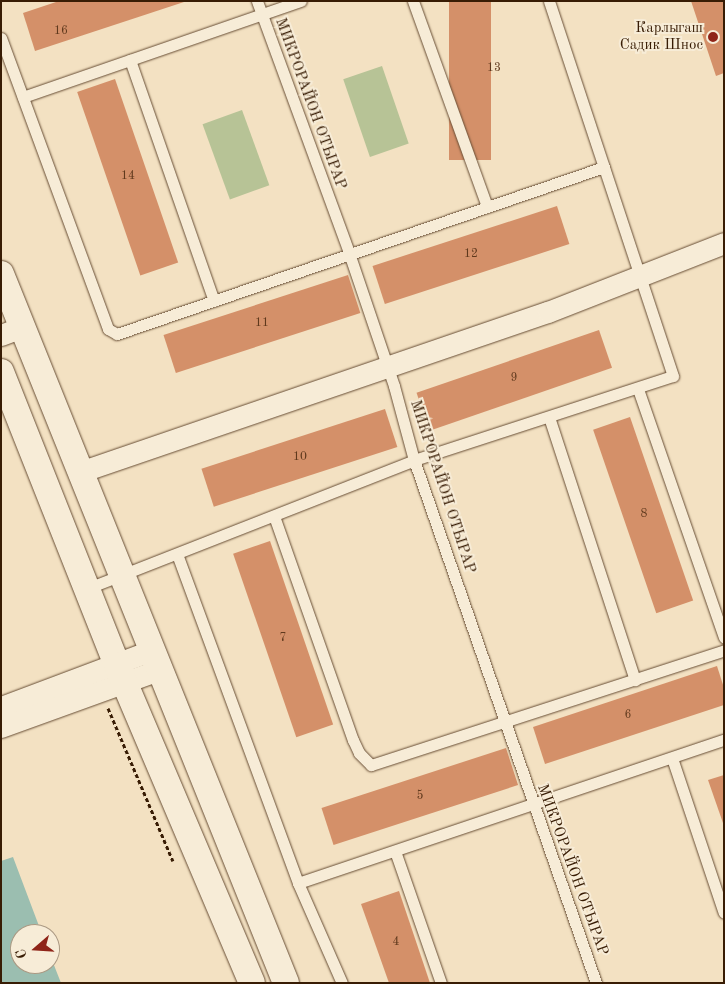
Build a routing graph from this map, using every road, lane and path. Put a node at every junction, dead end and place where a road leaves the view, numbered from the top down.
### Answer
1 (257, 1) edge
2 (301, 1) edge
3 (413, 1) edge
4 (549, 1) edge
5 (262, 16) junction
6 (1, 38) edge
7 (130, 60) junction
8 (23, 96) junction
9 (604, 167) junction
10 (487, 207) junction
11 (724, 243) edge
12 (349, 253) junction
13 (1, 274) edge
14 (640, 276) junction
15 (214, 301) junction
16 (12, 331) edge
17 (388, 367) junction
18 (1, 372) edge
19 (638, 388) junction
20 (548, 417) junction
21 (414, 460) junction
22 (83, 471) junction
23 (274, 516) junction
24 (177, 554) junction
25 (123, 575) junction
26 (88, 588) junction
27 (724, 638) edge
28 (724, 650) edge
29 (157, 660) junction
30 (121, 674) junction
31 (636, 680) junction
32 (1, 707) edge
33 (506, 722) junction
34 (1, 726) edge
35 (724, 740) edge
36 (672, 758) junction
37 (532, 804) junction
38 (395, 851) junction
39 (298, 883) junction
40 (724, 913) edge
41 (252, 983) edge
42 (286, 983) edge
43 (342, 983) edge
44 (440, 983) edge
45 (596, 983) edge

1 - 5 lane, МИКРОРАЙОН ОТЫРАР
2 - 5 lane
3 - 10 lane
4 - 9 lane
5 - 7 lane
5 - 12 lane, МИКРОРАЙОН ОТЫРАР
6 - 8 lane
7 - 8 lane
7 - 15 lane
8 - 15 lane
9 - 10 lane
9 - 14 lane
10 - 12 lane
11 - 14 street
12 - 15 lane
12 - 17 lane, МИКРОРАЙОН ОТЫРАР
13 - 16 street
14 - 17 street
14 - 19 lane
16 - 22 street
17 - 21 lane, МИКРОРАЙОН ОТЫРАР
17 - 22 street
18 - 26 street
19 - 20 lane
19 - 27 lane
20 - 21 lane
20 - 31 lane
21 - 23 lane
21 - 33 lane, МИКРОРАЙОН ОТЫРАР
22 - 25 street
23 - 24 lane
23 - 33 lane
24 - 25 lane
24 - 39 lane
25 - 26 lane
25 - 29 street
26 - 30 street
28 - 31 lane
29 - 30 street
29 - 42 street
30 - 32 street
30 - 34 street
30 - 41 street
31 - 33 lane
33 - 37 lane, МИКРОРАЙОН ОТЫРАР
35 - 36 lane
36 - 37 lane
36 - 40 lane
37 - 38 lane
37 - 45 lane, МИКРОРАЙОН ОТЫРАР
38 - 39 lane
38 - 44 lane
39 - 43 lane

